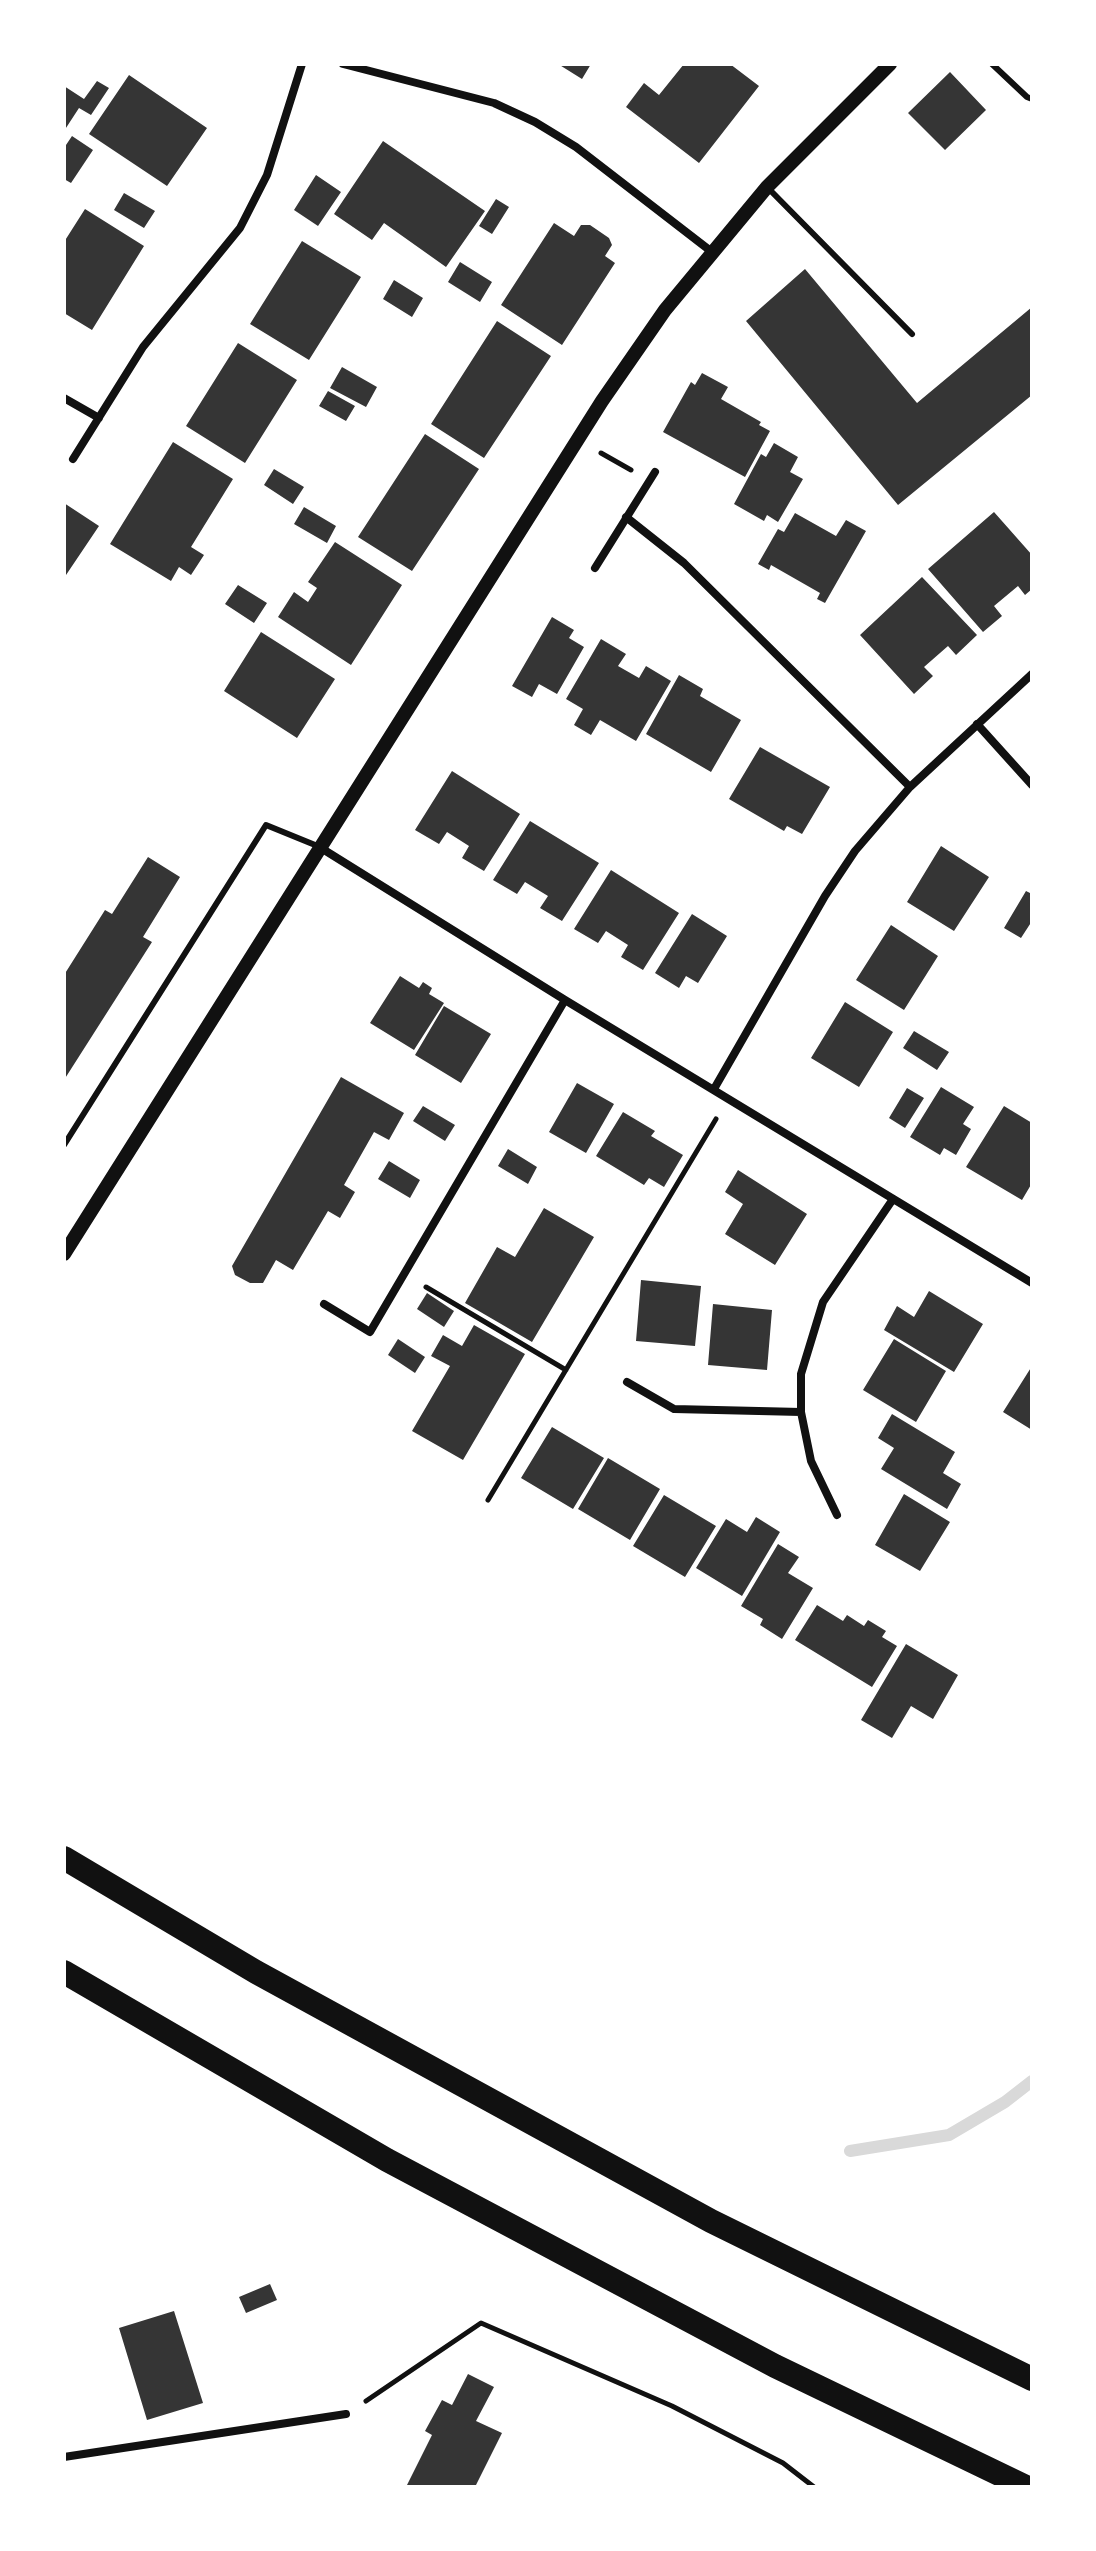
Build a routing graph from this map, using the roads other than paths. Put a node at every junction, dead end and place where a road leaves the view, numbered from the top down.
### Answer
1 (302, 64) edge
2 (343, 64) edge
3 (890, 64) edge
4 (992, 64) edge
5 (1032, 99) edge
6 (767, 187) junction
7 (712, 252) junction
8 (912, 334) dead end
9 (64, 398) edge
10 (99, 418) junction
11 (73, 459) dead end
12 (655, 472) dead end
13 (626, 517) junction
14 (595, 568) dead end
15 (1032, 674) edge
16 (977, 724) junction
17 (1032, 785) edge
18 (910, 787) junction
19 (321, 848) junction
20 (565, 1000) junction
21 (714, 1089) junction
22 (64, 1145) edge
23 (893, 1199) junction
24 (64, 1254) edge
25 (1032, 1283) edge
26 (324, 1304) dead end
27 (627, 1382) dead end
28 (801, 1412) junction
29 (837, 1515) dead end
30 (64, 1858) edge
31 (64, 1972) edge
32 (1032, 2379) edge
33 (346, 2414) road end
34 (64, 2457) edge
35 (1026, 2487) edge

1 - 10 street
2 - 7 street
3 - 6 street
4 - 5 lane
6 - 7 street
6 - 8 lane
7 - 19 street
9 - 10 street
10 - 11 street
12 - 13 street
13 - 14 street
13 - 18 street
15 - 16 street
16 - 17 street
16 - 18 street
18 - 21 street
19 - 20 street
19 - 22 lane
19 - 24 street
20 - 21 street
20 - 26 street
21 - 23 street
23 - 25 street
23 - 28 street
27 - 28 street
28 - 29 street
30 - 32 highway
31 - 35 highway
33 - 34 street

